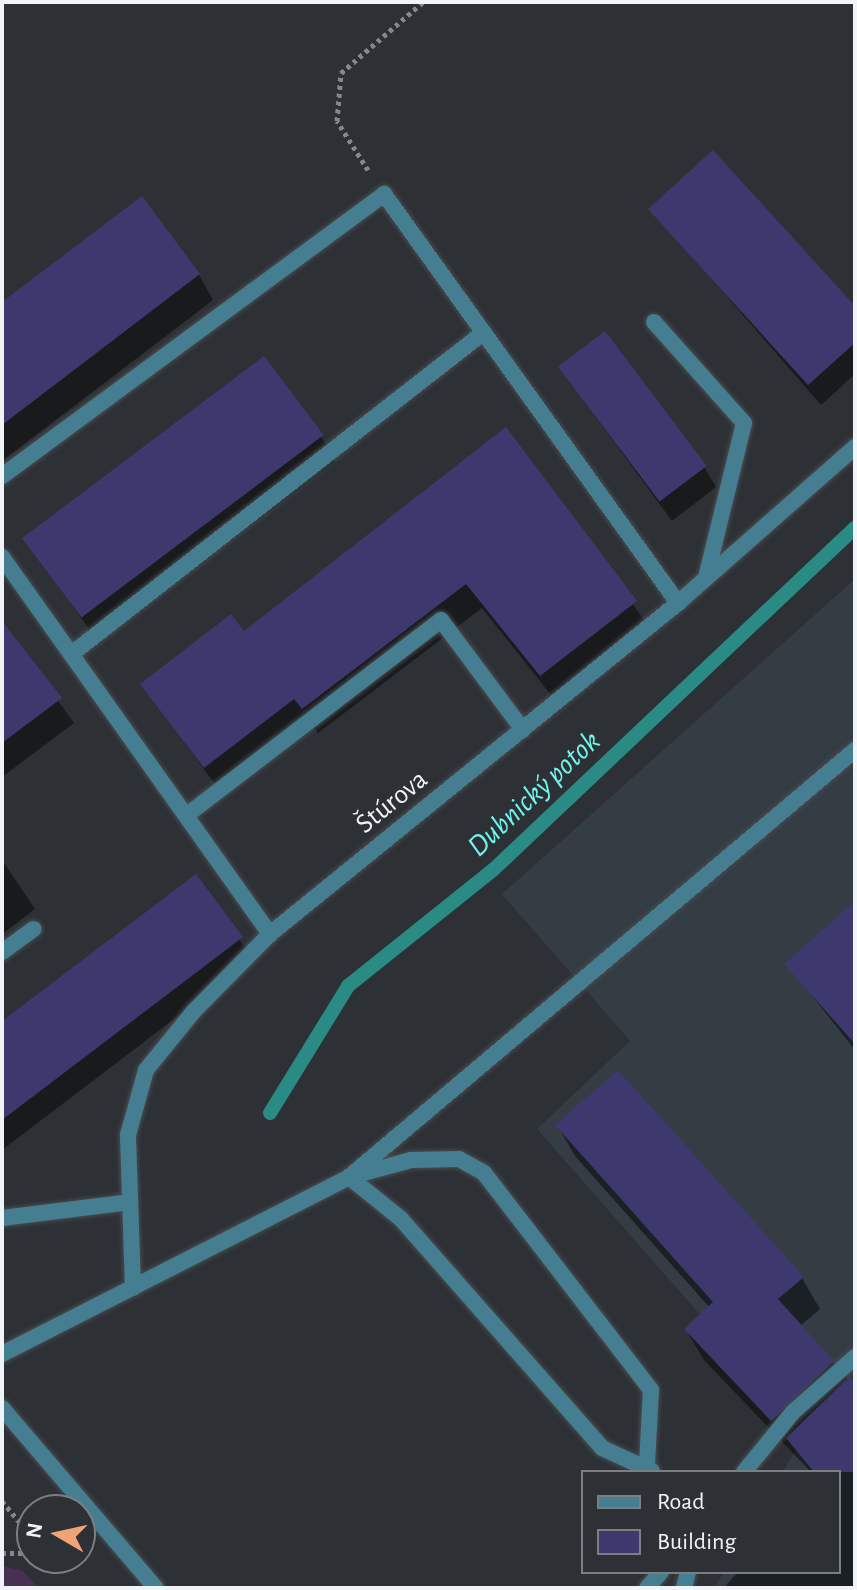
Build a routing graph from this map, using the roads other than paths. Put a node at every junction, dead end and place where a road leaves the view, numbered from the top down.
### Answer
1 (654, 322) dead end
2 (479, 336) junction
3 (855, 447) edge
4 (2, 476) edge
5 (2, 557) edge
6 (707, 574) junction
7 (678, 603) junction
8 (74, 652) junction
9 (523, 730) junction
10 (855, 750) edge
11 (187, 815) junction
12 (34, 929) dead end
13 (270, 934) junction
14 (2, 952) edge
15 (349, 1177) junction
16 (130, 1202) junction
17 (2, 1218) edge
18 (133, 1288) junction
19 (2, 1354) edge
20 (855, 1357) edge
21 (2, 1408) edge
22 (650, 1468) edge
23 (746, 1470) edge
24 (156, 1588) edge

1 - 6 street
2 - 4 street
2 - 7 street
2 - 8 street
3 - 6 street, Štúrova
5 - 8 street
6 - 7 street, Štúrova
7 - 9 street, Štúrova
8 - 11 street
9 - 11 street
9 - 13 street, Štúrova
10 - 15 street
11 - 13 street
12 - 14 street
13 - 16 street, Štúrova
15 - 18 street
15 - 22 street
15 - 22 street
16 - 17 street
16 - 18 street, Štúrova
18 - 19 street
20 - 23 street
21 - 24 street

